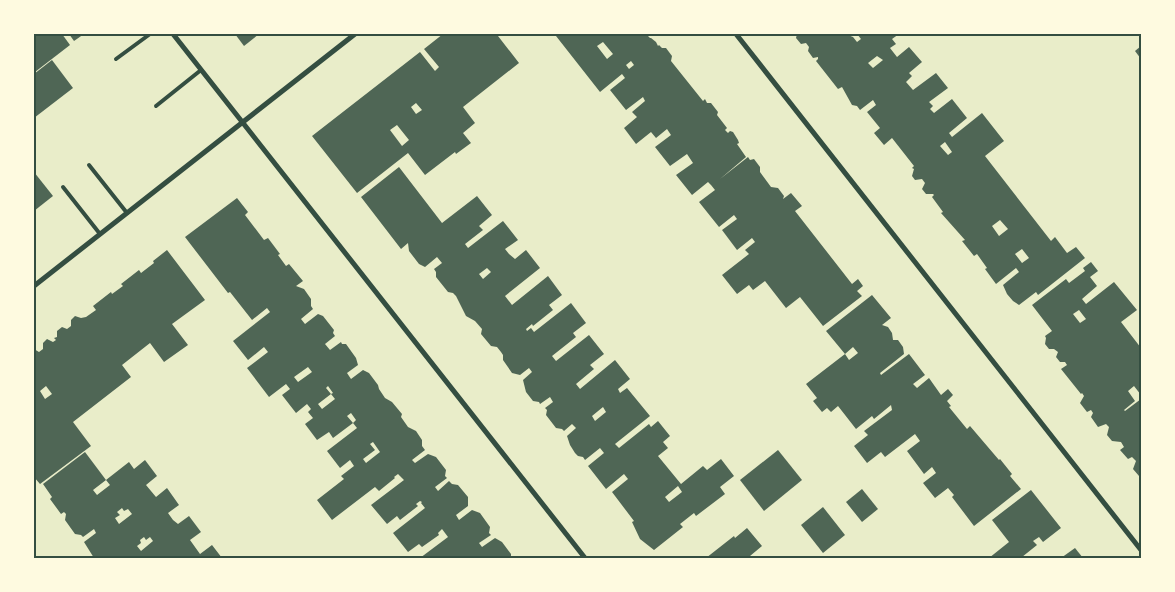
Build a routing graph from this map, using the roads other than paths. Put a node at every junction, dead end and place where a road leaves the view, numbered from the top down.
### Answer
1 (150, 34) edge
2 (173, 34) edge
3 (355, 34) edge
4 (736, 34) edge
5 (116, 59) dead end
6 (201, 70) junction
7 (156, 106) dead end
8 (242, 122) junction
9 (89, 165) dead end
10 (63, 187) dead end
11 (127, 213) junction
12 (100, 234) junction
13 (34, 286) edge
14 (1141, 550) edge
15 (585, 558) edge

1 - 5 lane
2 - 6 street
3 - 8 street
4 - 14 street
6 - 7 lane
6 - 8 street
8 - 11 street
8 - 15 street
9 - 11 lane
10 - 12 lane
11 - 12 street
12 - 13 street

